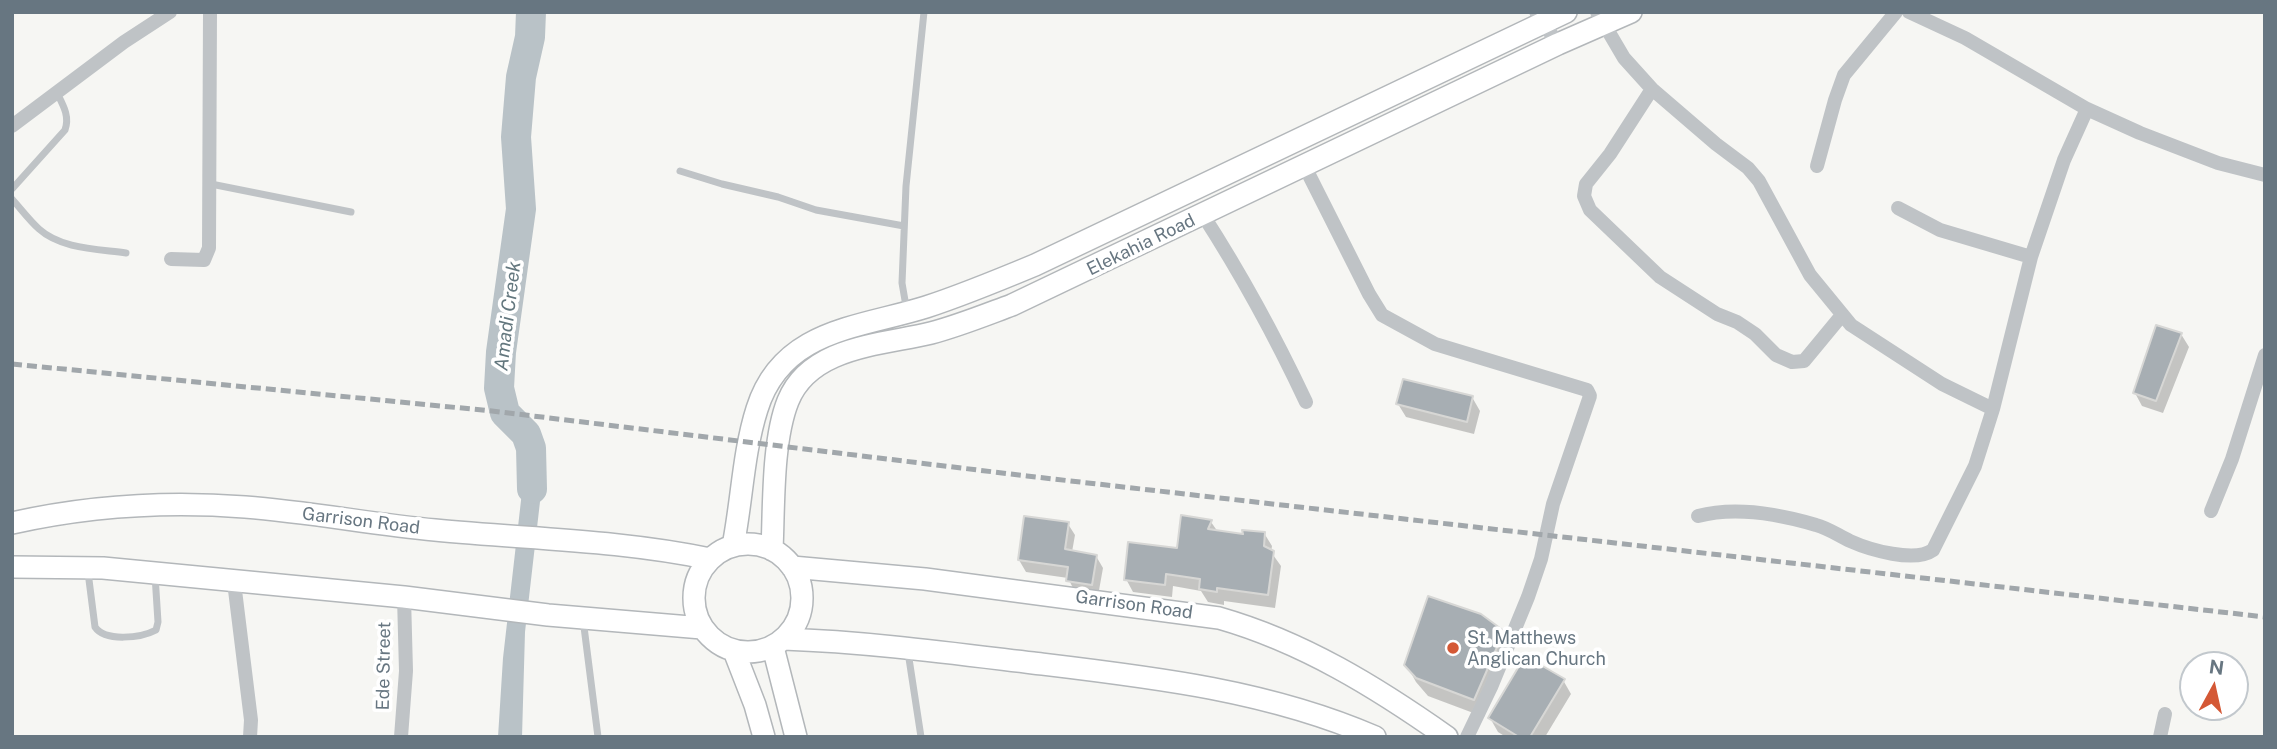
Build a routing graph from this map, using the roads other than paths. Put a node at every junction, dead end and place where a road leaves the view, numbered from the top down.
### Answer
1 (170, 12) edge
2 (211, 12) edge
3 (925, 12) edge
4 (1566, 12) edge
5 (1631, 12) edge
6 (1896, 12) edge
7 (1909, 12) edge
8 (1540, 17) edge
9 (1601, 18) edge
10 (1558, 44) junction
11 (1652, 89) junction
12 (56, 91) junction
13 (2087, 109) junction
14 (12, 126) edge
15 (1304, 165) junction
16 (1817, 166) dead end
17 (680, 171) dead end
18 (2265, 175) edge
19 (211, 184) junction
20 (12, 189) edge
21 (12, 199) edge
22 (1898, 208) dead end
23 (351, 212) dead end
24 (1203, 215) junction
25 (904, 226) junction
26 (125, 253) dead end
27 (2031, 257) junction
28 (171, 259) dead end
29 (907, 312) junction
30 (1842, 315) junction
31 (2265, 355) edge
32 (1306, 402) dead end
33 (1993, 409) junction
34 (2211, 511) dead end
35 (1698, 516) dead end
36 (12, 523) edge
37 (733, 546) junction
38 (772, 550) junction
39 (710, 559) junction
40 (12, 567) edge
41 (792, 567) junction
42 (87, 568) junction
43 (155, 573) junction
44 (234, 582) junction
45 (404, 597) junction
46 (583, 617) junction
47 (702, 628) junction
48 (778, 643) junction
49 (908, 648) junction
50 (734, 651) junction
51 (2165, 714) dead end
52 (250, 737) edge
53 (401, 737) edge
54 (598, 737) edge
55 (764, 737) edge
56 (796, 737) edge
57 (920, 737) edge
58 (1376, 737) edge
59 (1447, 737) edge
60 (1467, 737) edge
61 (2160, 737) edge

1 - 12 street
2 - 19 street
3 - 25 lane
4 - 8 main road, Elekahia Road
5 - 9 main road, Elekahia Road
6 - 16 street
7 - 13 street
8 - 10 street
8 - 29 main road, Elekahia Road
9 - 10 main road, Elekahia Road
9 - 11 street
10 - 15 main road, Elekahia Road
11 - 30 street
11 - 30 street
12 - 14 street
12 - 20 lane
13 - 18 street
13 - 27 street
15 - 24 main road, Elekahia Road
15 - 60 street
17 - 25 lane
19 - 23 lane
19 - 28 street
21 - 26 lane
22 - 27 street
24 - 32 street
24 - 38 main road, Elekahia Road
25 - 29 lane
27 - 33 street
29 - 37 main road, Elekahia Road
30 - 33 street
31 - 34 street
33 - 35 street
36 - 39 main road, Garrison Road
37 - 38 main road
37 - 39 main road
38 - 41 main road
39 - 47 main road
40 - 42 main road
41 - 48 main road
41 - 59 main road, Garrison Road
42 - 43 main road
42 - 43 lane
43 - 44 main road
44 - 45 main road
44 - 52 street
45 - 46 main road
45 - 53 street, Ede Street
46 - 47 main road
46 - 54 lane
47 - 50 main road
48 - 49 main road
48 - 50 main road
48 - 56 main road
49 - 57 lane
49 - 58 main road
50 - 55 main road
51 - 61 street

